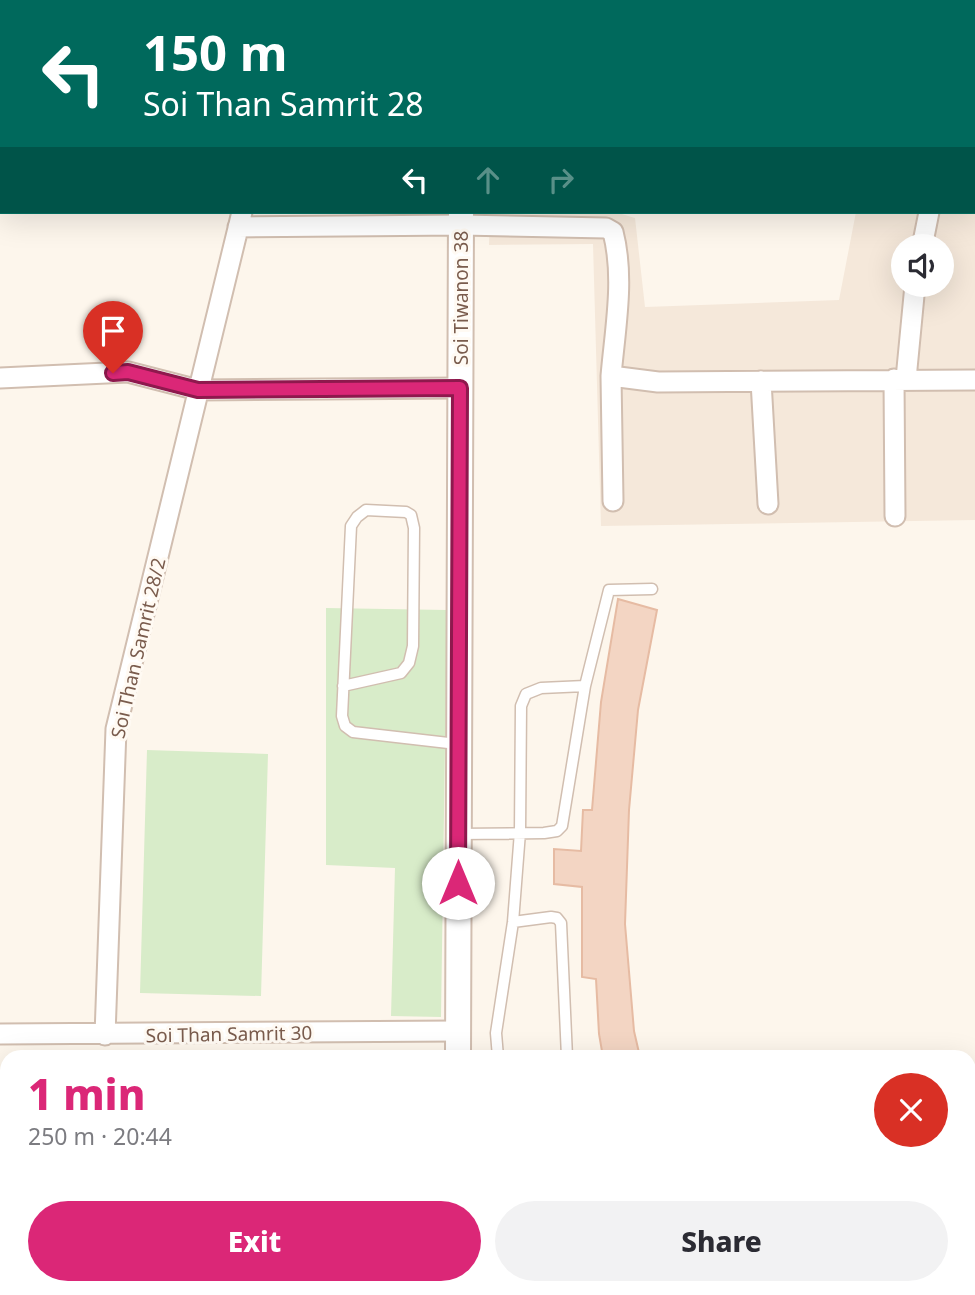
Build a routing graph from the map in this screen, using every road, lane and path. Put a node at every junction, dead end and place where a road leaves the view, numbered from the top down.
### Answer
1 (929, 214) edge
2 (240, 219) edge
3 (461, 219) edge
4 (925, 234) edge
5 (913, 297) edge
6 (611, 376) junction
7 (0, 378) edge
8 (900, 379) junction
9 (975, 380) edge
10 (761, 381) junction
11 (460, 388) junction
12 (198, 390) junction
13 (613, 500) dead end
14 (768, 504) dead end
15 (895, 516) dead end
16 (652, 589) dead end
17 (343, 686) junction
18 (585, 686) junction
19 (459, 744) junction
20 (520, 832) junction
21 (458, 834) junction
22 (513, 922) junction
23 (458, 1031) junction
24 (0, 1034) edge
25 (105, 1035) junction
26 (458, 1050) edge
27 (497, 1050) edge
28 (567, 1050) edge

1 - 4 street
2 - 3 street
2 - 12 street, Soi Than Samrit 28/2
3 - 6 street
3 - 11 street, Soi Tiwanon 38
5 - 8 street
6 - 10 street
6 - 13 street
7 - 12 street
8 - 9 street
8 - 10 street
8 - 15 street
10 - 14 street
11 - 12 street
11 - 19 street, Soi Tiwanon 38
12 - 25 street, Soi Than Samrit 28/2
16 - 18 lane
17 - 17 lane
17 - 19 lane
18 - 20 lane
18 - 20 lane
19 - 21 street, Soi Tiwanon 38
20 - 21 lane
20 - 22 lane
21 - 23 street, Soi Tiwanon 38
22 - 27 lane
22 - 28 lane
23 - 25 street, Soi Than Samrit 30
23 - 26 street, Soi Tiwanon 38
24 - 25 street, Soi Than Samrit 30

